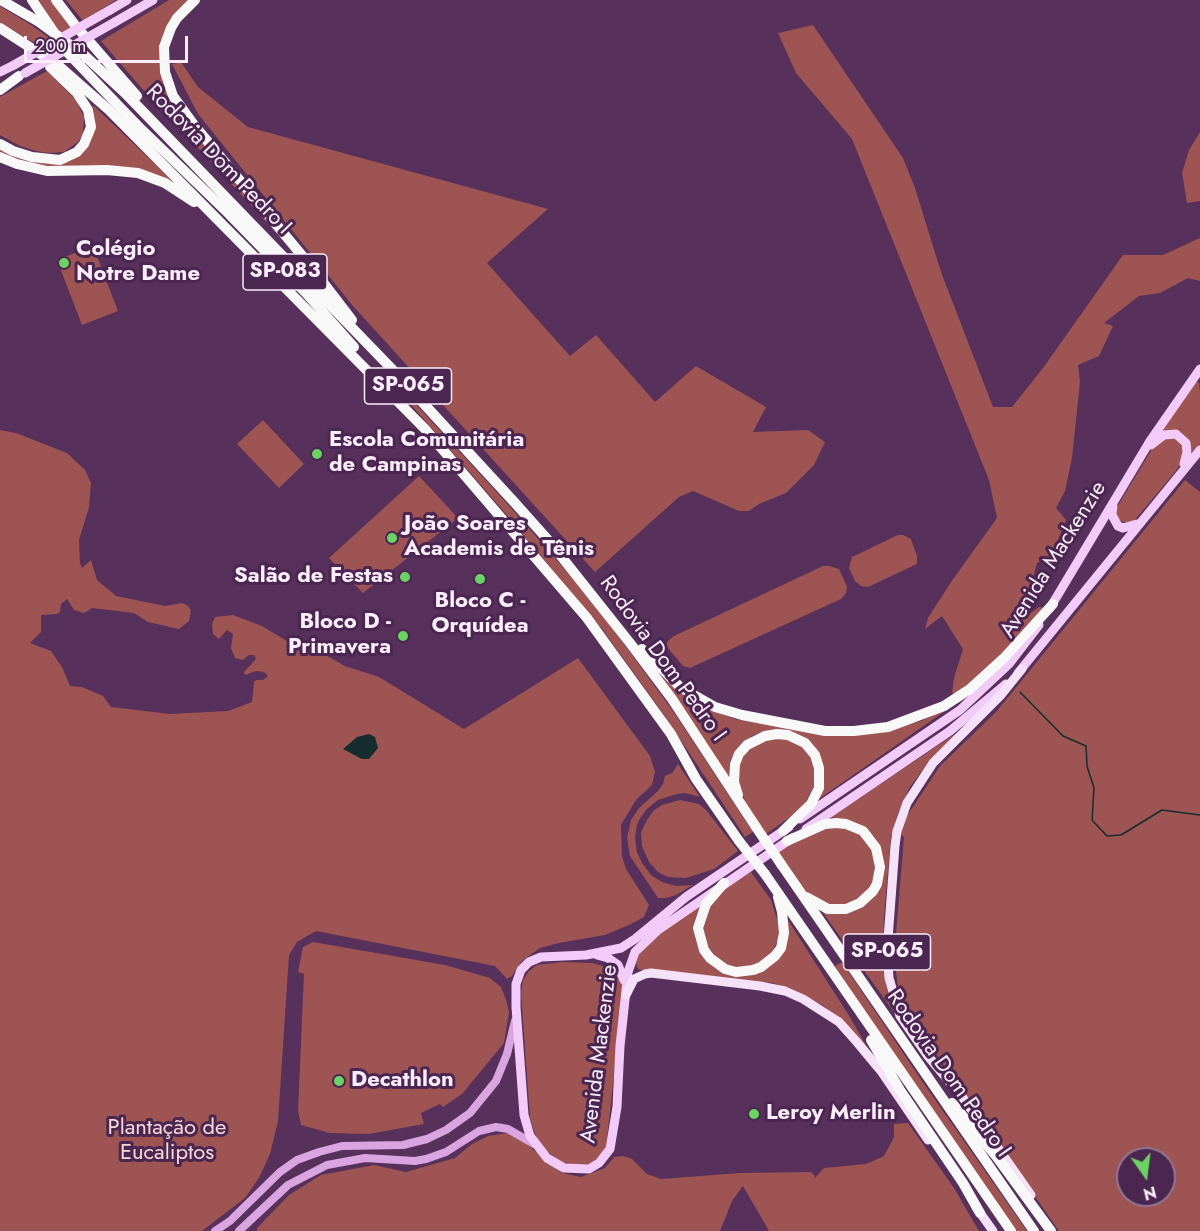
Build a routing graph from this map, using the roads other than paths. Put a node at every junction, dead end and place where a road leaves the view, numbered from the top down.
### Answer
1 (1, 0) edge
2 (32, 0) edge
3 (56, 0) edge
4 (127, 0) edge
5 (153, 0) edge
6 (195, 0) edge
7 (0, 28) edge
8 (0, 34) edge
9 (27, 46) junction
10 (0, 72) edge
11 (22, 74) joint
12 (0, 88) edge
13 (0, 144) edge
14 (0, 158) edge
15 (278, 250) junction
16 (295, 298) junction
17 (390, 366) junction
18 (1200, 369) edge
19 (425, 429) junction
20 (1200, 450) edge
21 (1138, 462) junction
22 (1179, 474) junction
23 (1114, 502) junction
24 (1139, 523) junction
25 (549, 541) junction
26 (1053, 604) junction
27 (1022, 669) junction
28 (753, 824) junction
29 (785, 836) junction
30 (724, 884) junction
31 (776, 888) junction
32 (799, 891) junction
33 (586, 955) junction
34 (836, 976) junction
35 (869, 993) junction
36 (626, 995) junction
37 (516, 1014) junction
38 (535, 1144) junction
39 (980, 1213) junction
40 (215, 1231) edge
41 (239, 1231) edge
42 (993, 1231) edge
43 (1011, 1231) edge
44 (1034, 1231) edge
45 (1051, 1231) edge

1 - 15 highway, Rodovia Dom Pedro I / SP-065
2 - 19 highway, SP-083, bridge
3 - 15 highway, SP-083
4 - 10 main road, bridge
5 - 11 main road, bridge
6 - 17 highway
7 - 9 highway, Rodovia Dom Pedro I / SP-065
8 - 9 highway
9 - 13 highway
9 - 16 highway, Rodovia Dom Pedro I / SP-065
11 - 12 highway
14 - 16 highway
15 - 17 highway, Rodovia Dom Pedro I / SP-065
16 - 19 highway, Rodovia Dom Pedro I / SP-065
17 - 25 highway, Rodovia Dom Pedro I / SP-065
18 - 21 main road, Avenida Mackenzie
19 - 31 highway, Rodovia Dom Pedro I / SP-065, bridge
20 - 22 main road, Avenida Mackenzie
21 - 22 main road
21 - 23 main road, Avenida Mackenzie
22 - 24 main road, Avenida Mackenzie
23 - 24 main road
23 - 26 main road, Avenida Mackenzie
24 - 27 main road, Avenida Mackenzie
25 - 26 highway
25 - 28 highway, Rodovia Dom Pedro I / SP-065
26 - 29 main road, Avenida Mackenzie
27 - 29 main road, Avenida Mackenzie
27 - 45 highway, SP-065
28 - 29 highway
28 - 32 highway, Rodovia Dom Pedro I / SP-065, bridge
29 - 30 main road, Avenida Mackenzie
29 - 32 highway
29 - 33 main road, Avenida Mackenzie
30 - 31 highway
30 - 36 main road, Avenida Mackenzie
31 - 34 highway, Rodovia Dom Pedro I / SP-065
32 - 35 highway, Rodovia Dom Pedro I / SP-065
33 - 36 main road
33 - 37 main road, Avenida Mackenzie
34 - 39 highway
34 - 43 highway, Rodovia Dom Pedro I / SP-065
35 - 44 highway, Rodovia Dom Pedro I / SP-065
35 - 45 highway
36 - 38 main road, Avenida Mackenzie
36 - 39 highway
37 - 38 main road, Avenida Mackenzie
37 - 40 main road
38 - 41 main road
39 - 42 highway

